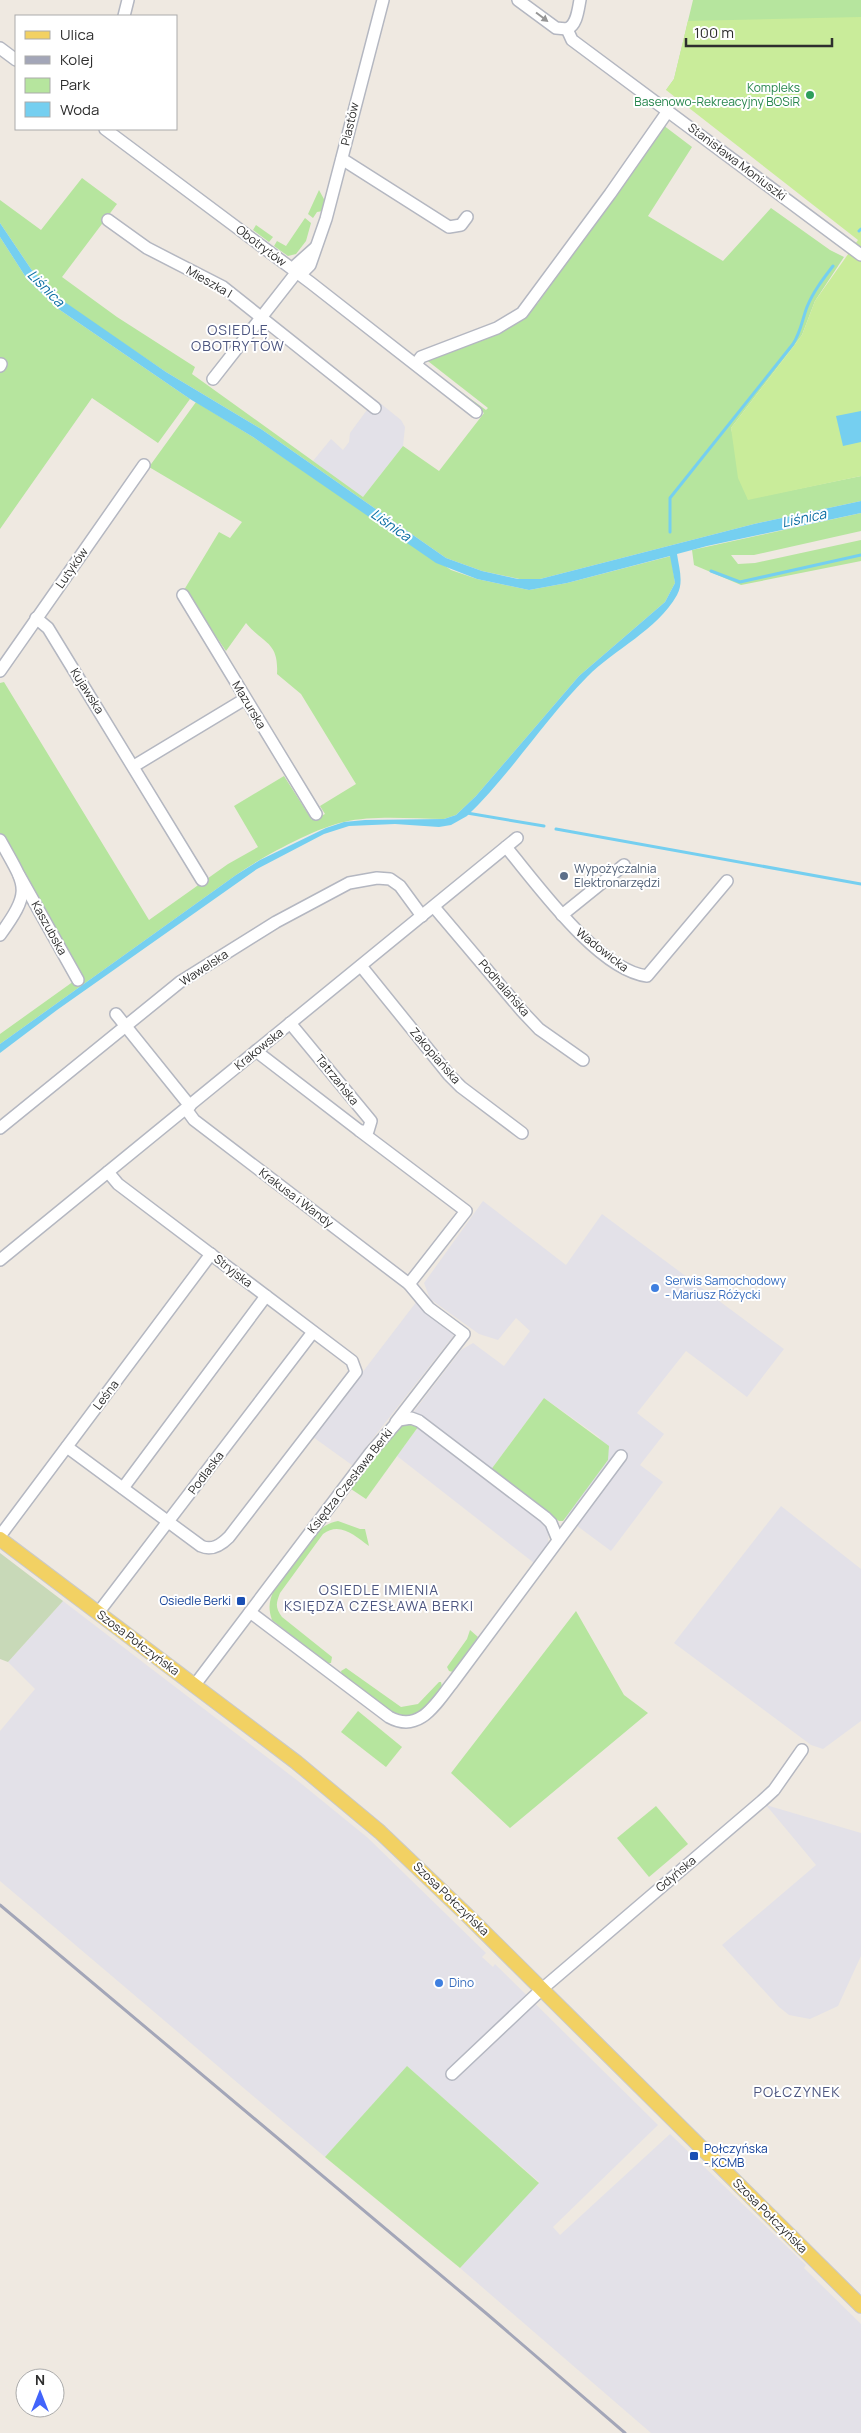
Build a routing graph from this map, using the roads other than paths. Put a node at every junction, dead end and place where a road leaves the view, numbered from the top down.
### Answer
1 (128, 0) edge
2 (383, 0) edge
3 (518, 0) edge
4 (580, 0) edge
5 (124, 15) edge
6 (567, 30) junction
7 (0, 48) edge
8 (15, 59) edge
9 (668, 111) junction
10 (106, 130) edge
11 (342, 159) junction
12 (467, 217) dead end
13 (108, 220) dead end
14 (861, 255) edge
15 (296, 273) junction
16 (261, 319) junction
17 (416, 364) junction
18 (213, 378) dead end
19 (375, 408) dead end
20 (476, 412) dead end
21 (144, 465) dead end
22 (183, 595) dead end
23 (36, 618) junction
24 (0, 671) edge
25 (245, 699) junction
26 (134, 766) junction
27 (316, 814) dead end
28 (517, 838) dead end
29 (0, 840) edge
30 (506, 847) junction
31 (624, 865) dead end
32 (20, 875) junction
33 (202, 880) dead end
34 (727, 881) dead end
35 (434, 907) junction
36 (562, 915) junction
37 (422, 916) junction
38 (0, 935) edge
39 (361, 966) junction
40 (78, 980) dead end
41 (116, 1014) dead end
42 (290, 1024) junction
43 (126, 1027) junction
44 (256, 1051) junction
45 (583, 1060) dead end
46 (188, 1108) junction
47 (0, 1128) edge
48 (360, 1131) junction
49 (522, 1133) dead end
50 (108, 1172) junction
51 (211, 1254) junction
52 (0, 1260) edge
53 (409, 1284) junction
54 (266, 1296) junction
55 (313, 1332) junction
56 (394, 1424) junction
57 (67, 1447) junction
58 (621, 1456) dead end
59 (123, 1488) junction
60 (168, 1522) junction
61 (0, 1538) edge
62 (558, 1540) junction
63 (250, 1612) junction
64 (98, 1613) junction
65 (194, 1686) junction
66 (802, 1750) dead end
67 (542, 1989) junction
68 (452, 2074) dead end
69 (861, 2306) edge

1 - 5 street
2 - 11 street, Piastów
3 -> 6 street, Stanisława Moniuszki
4 - 6 street
6 - 9 street, Stanisława Moniuszki
7 - 8 street
9 - 14 street, Stanisława Moniuszki
9 - 17 street
10 - 15 street, Obotrytów
11 - 12 street
11 - 15 street, Piastów
13 - 16 street, Mieszka I
15 - 16 street, Piastów
15 - 17 street, Obotrytów
16 - 18 street, Piastów
16 - 19 street, Mieszka I
17 - 20 street, Obotrytów
21 - 23 street, Lutyków
22 - 25 street, Mazurska
23 - 24 street, Lutyków
23 - 26 street, Kujawska
25 - 26 street
25 - 27 street, Mazurska
26 - 33 street, Kujawska
28 - 30 street, Krakowska
29 - 32 street, Kaszubska
30 - 35 street, Krakowska
30 - 36 street, Wadowicka
31 - 36 street
32 - 38 street, Kaszubska
32 - 40 street, Kaszubska
34 - 36 street, Wadowicka
35 - 37 street, Krakowska
35 - 45 street, Podhalańska
37 - 39 street, Krakowska
37 - 43 street, Wawelska
39 - 42 street, Krakowska
39 - 49 street, Zakopiańska
41 - 43 street, Krakusa i Wandy
42 - 44 street, Krakowska
42 - 48 street, Tatrzańska
43 - 46 street, Krakusa i Wandy
43 - 47 street, Wawelska
44 - 46 street, Krakowska
44 - 48 street, Tatrzańska
46 - 50 street, Krakowska
46 - 53 street, Krakusa i Wandy
48 - 53 street, Tatrzańska
50 - 51 street, Stryjska
50 - 52 street, Krakowska
51 - 54 street, Stryjska
51 - 57 street, Leśna
53 - 56 street, Krakusa i Wandy
54 - 55 street, Stryjska
54 - 59 street
55 - 60 street, Podlaska
55 - 60 street, Stryjska
56 - 62 street, Księdza Czesława Berki
56 - 63 street, Księdza Czesława Berki
57 - 59 street
57 - 61 street, Leśna
58 - 62 street
59 - 60 street
60 - 64 street, Podlaska
61 - 64 main road, Szosa Połczyńska
62 - 63 street
63 - 65 street, Księdza Czesława Berki
64 - 65 main road, Szosa Połczyńska
65 - 67 main road, Szosa Połczyńska
66 - 67 street, Gdyńska
67 - 68 street, Gdyńska
67 - 69 main road, Szosa Połczyńska

